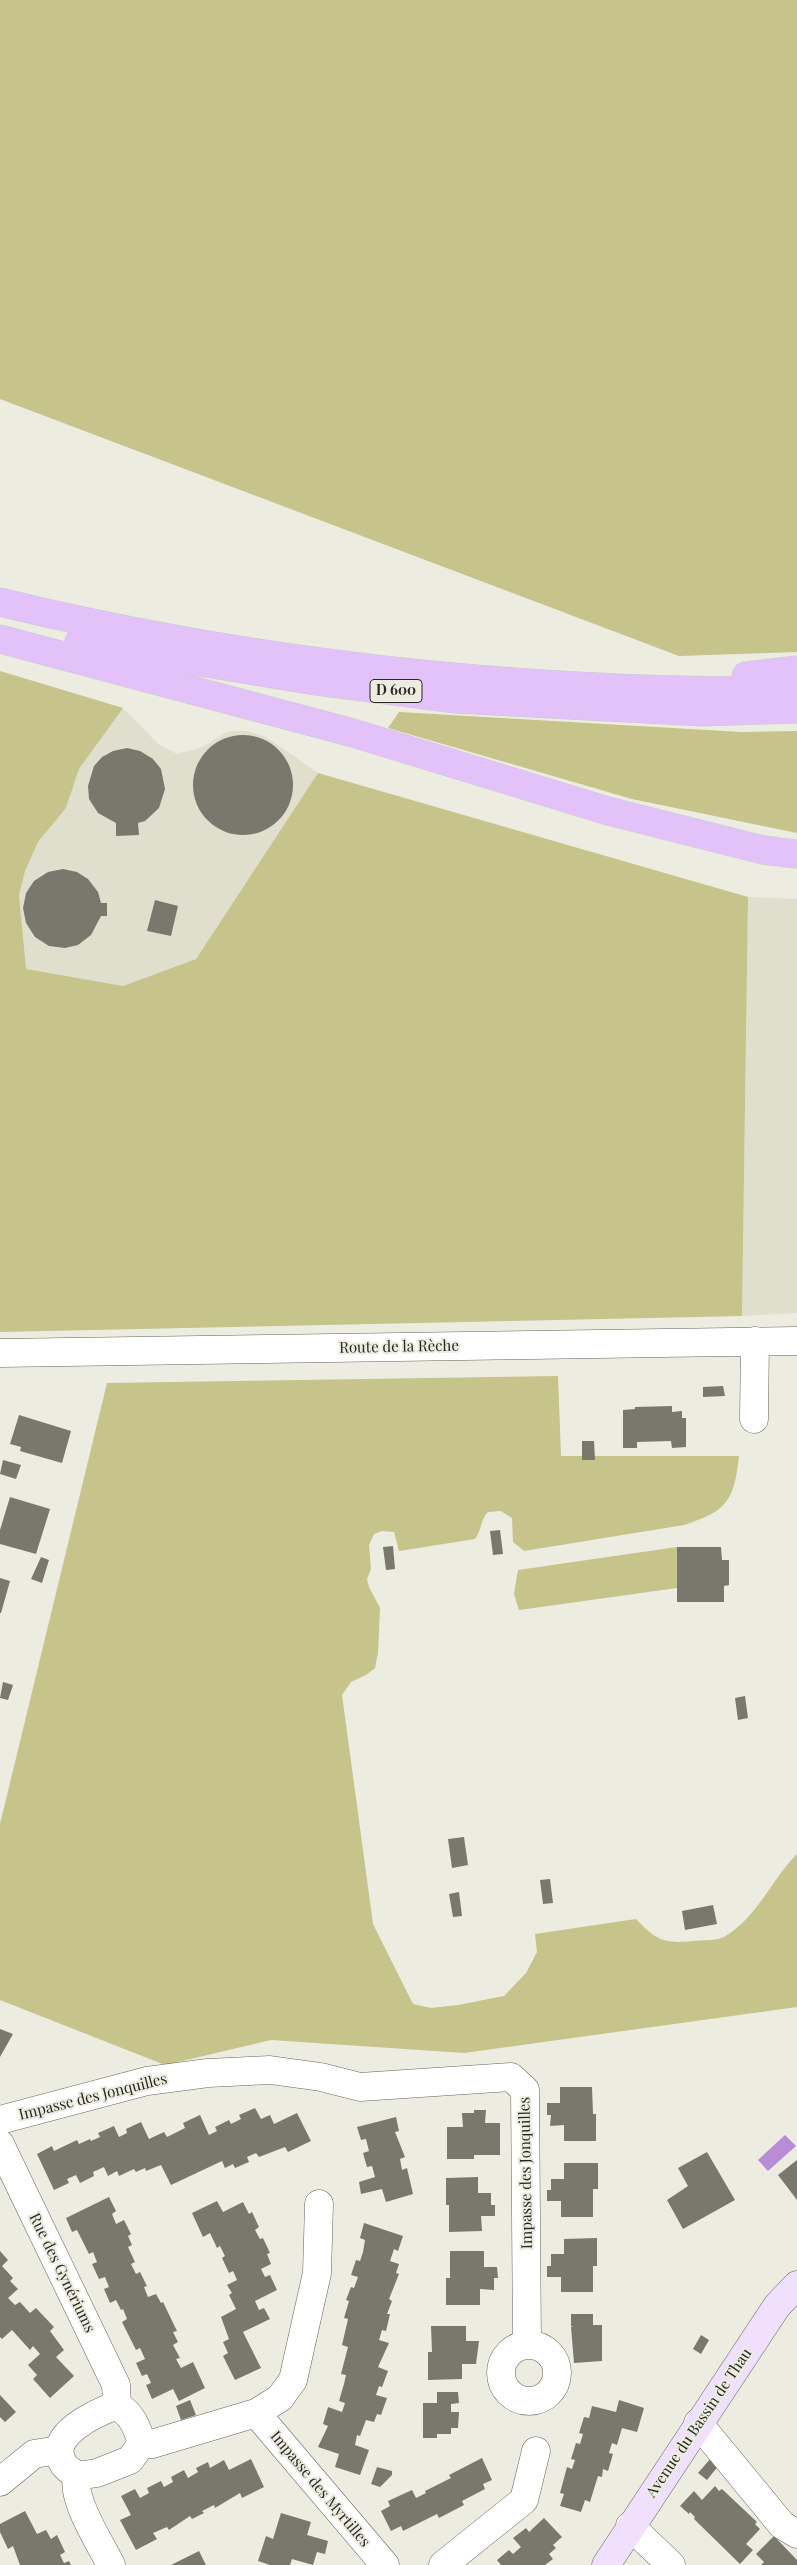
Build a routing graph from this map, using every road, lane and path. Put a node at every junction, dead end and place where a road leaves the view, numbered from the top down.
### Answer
1 (0, 602) edge
2 (0, 624) edge
3 (0, 639) edge
4 (797, 670) edge
5 (565, 685) junction
6 (797, 691) edge
7 (797, 709) edge
8 (797, 854) edge
9 (797, 1340) edge
10 (755, 1341) junction
11 (0, 1353) edge
12 (754, 1419) dead end
13 (0, 2120) edge
14 (0, 2144) edge
15 (319, 2204) dead end
16 (797, 2285) edge
17 (528, 2344) dead end
18 (117, 2405) junction
19 (256, 2413) junction
20 (698, 2423) junction
21 (142, 2442) junction
22 (58, 2450) junction
23 (536, 2451) dead end
24 (77, 2476) junction
25 (0, 2482) edge
26 (630, 2526) junction
27 (797, 2534) edge
28 (111, 2565) edge
29 (385, 2565) edge
30 (443, 2565) edge
31 (606, 2565) edge
32 (671, 2565) edge

1 - 5 main road, D 600
2 - 7 main road, D 600
3 - 8 main road
4 - 5 main road
5 - 6 main road, D 600
9 - 10 street, Route de la Rèche
10 - 11 street, Route de la Rèche
10 - 12 street
13 - 17 street, Impasse des Jonquilles
14 - 18 street, Rue des Gynériums
15 - 19 street
16 - 20 main road, Avenue du Bassin de Thau
18 - 21 street
18 - 22 street
19 - 21 street
19 - 29 street, Impasse des Myrtilles
20 - 26 main road, Avenue du Bassin de Thau
20 - 27 street
21 - 24 street
22 - 24 street
22 - 25 street
23 - 30 street
24 - 28 street
26 - 31 main road, Avenue du Bassin de Thau
26 - 32 street

